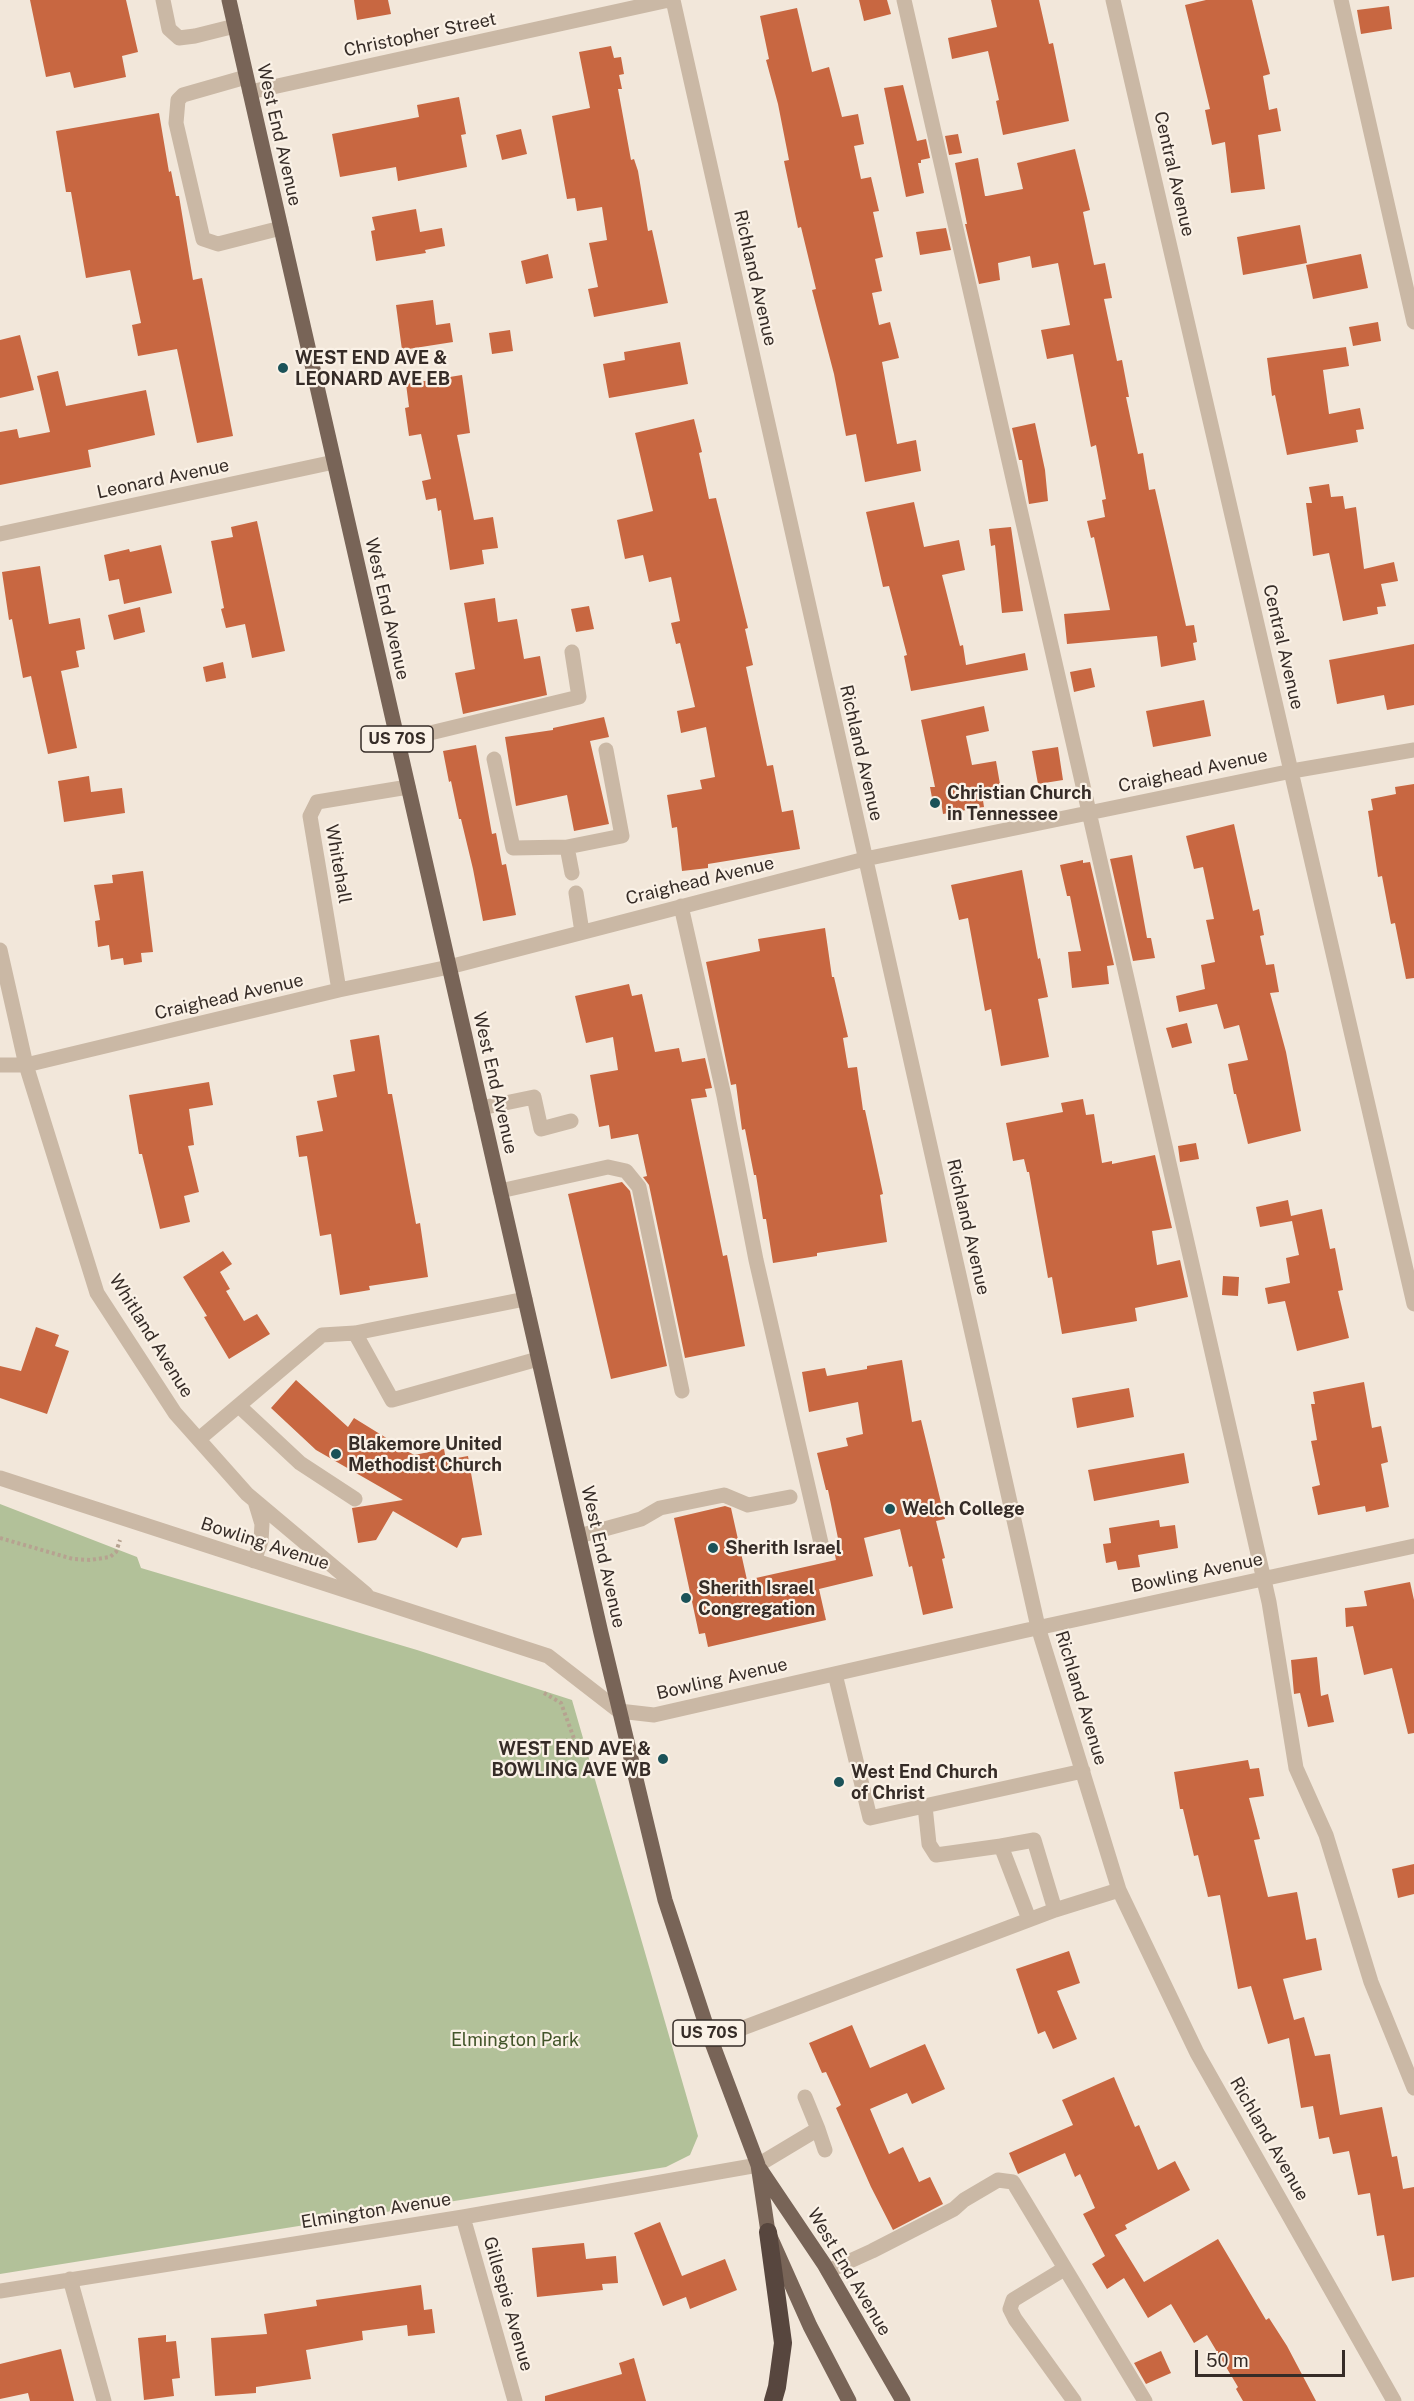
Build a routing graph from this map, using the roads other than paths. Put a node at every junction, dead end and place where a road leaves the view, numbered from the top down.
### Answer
1 (163, 0) edge
2 (229, 0) edge
3 (671, 0) edge
4 (904, 0) edge
5 (1113, 0) edge
6 (1341, 0) edge
7 (235, 26) junction
8 (248, 85) junction
9 (280, 228) junction
10 (1414, 322) edge
11 (334, 462) junction
12 (0, 534) edge
13 (572, 652) dead end
14 (397, 741) junction
15 (606, 750) dead end
16 (1414, 750) edge
17 (494, 759) dead end
18 (1292, 771) junction
19 (408, 787) junction
20 (1089, 813) junction
21 (567, 847) junction
22 (865, 859) junction
23 (572, 873) dead end
24 (576, 893) dead end
25 (681, 906) junction
26 (582, 932) junction
27 (0, 950) edge
28 (449, 967) junction
29 (339, 990) junction
30 (0, 1065) edge
31 (26, 1065) junction
32 (481, 1108) junction
33 (571, 1121) dead end
34 (500, 1191) junction
35 (525, 1299) junction
36 (1414, 1304) edge
37 (355, 1333) junction
38 (538, 1359) junction
39 (682, 1391) dead end
40 (239, 1406) junction
41 (199, 1439) junction
42 (0, 1478) edge
43 (790, 1497) dead end
44 (355, 1499) dead end
45 (255, 1501) junction
46 (579, 1536) junction
47 (821, 1543) dead end
48 (1414, 1546) edge
49 (254, 1561) junction
50 (1263, 1578) junction
51 (373, 1599) junction
52 (1038, 1628) junction
53 (835, 1674) junction
54 (619, 1711) junction
55 (1083, 1771) junction
56 (925, 1806) junction
57 (1001, 1846) junction
58 (1119, 1890) junction
59 (1055, 1910) junction
60 (1029, 1919) junction
61 (711, 2040) junction
62 (1414, 2088) edge
63 (805, 2097) dead end
64 (818, 2129) junction
65 (825, 2150) dead end
66 (758, 2165) junction
67 (463, 2217) junction
68 (768, 2232) junction
69 (1064, 2269) junction
70 (828, 2271) junction
71 (70, 2279) junction
72 (0, 2291) edge
73 (104, 2401) edge
74 (515, 2401) edge
75 (773, 2401) edge
76 (849, 2401) edge
77 (903, 2401) edge
78 (1074, 2401) edge
79 (1145, 2401) edge
80 (1394, 2401) edge

1 - 7 street
2 - 7 main road, West End Avenue / US 70S
3 - 8 street, Christopher Street
3 - 22 street, Richland Avenue
4 - 20 street
5 - 18 street, Central Avenue
6 - 10 street
7 - 8 main road, West End Avenue / US 70S
8 - 9 main road, West End Avenue / US 70S
8 - 9 street, Christopher Street
9 - 11 main road, West End Avenue / US 70S
11 - 12 street, Leonard Avenue
11 - 14 main road, West End Avenue / US 70S
13 - 14 street
14 - 19 main road, West End Avenue / US 70S
15 - 21 street
16 - 18 street, Craighead Avenue
17 - 21 street
18 - 20 street, Craighead Avenue
18 - 36 street, Central Avenue
19 - 28 main road, West End Avenue / US 70S
19 - 29 street, Whitehall
20 - 22 street, Craighead Avenue
20 - 50 street
21 - 23 street
22 - 25 street, Craighead Avenue
22 - 52 street, Richland Avenue
24 - 26 street
25 - 26 street, Craighead Avenue
25 - 47 street
26 - 28 street, Craighead Avenue
27 - 31 street, Whitland Avenue
28 - 29 street, Craighead Avenue
28 - 32 main road, West End Avenue / US 70S
29 - 31 street, Craighead Avenue
30 - 31 street, Craighead Avenue
31 - 41 street, Whitland Avenue
32 - 33 street
32 - 34 main road, West End Avenue / US 70S
34 - 35 main road, West End Avenue / US 70S
34 - 39 street
35 - 37 street
35 - 38 main road, West End Avenue / US 70S
37 - 38 street
37 - 40 street
38 - 46 main road, West End Avenue / US 70S
40 - 41 street
40 - 44 street
41 - 45 street, Whitland Avenue
42 - 49 street, Bowling Avenue
43 - 46 street
45 - 49 street
45 - 51 street, Whitland Avenue
46 - 54 main road, West End Avenue / US 70S
48 - 50 street, Bowling Avenue
49 - 51 street, Bowling Avenue
50 - 52 street, Bowling Avenue
50 - 62 street
51 - 54 street, Bowling Avenue
52 - 53 street, Bowling Avenue
52 - 55 street, Richland Avenue
53 - 54 street, Bowling Avenue
53 - 56 street
54 - 61 main road, West End Avenue / US 70S
55 - 56 street
55 - 58 street, Richland Avenue
56 - 57 street
57 - 59 street
57 - 60 street
58 - 59 street
58 - 80 street, Richland Avenue
59 - 60 street
60 - 61 street
61 - 66 main road, West End Avenue / US 70S
63 - 64 street
64 - 65 street
64 - 66 street
66 - 67 street, Elmington Avenue
66 - 68 main road, West End Avenue / US 70S
66 - 70 main road, West End Avenue / US 70S
67 - 71 street, Elmington Avenue
67 - 74 street, Gillespie Avenue
68 - 75 highway
68 - 76 main road, West End Avenue / US 70S
69 - 70 street
69 - 78 street
69 - 79 street
70 - 77 main road, West End Avenue / US 70S
71 - 72 street, Elmington Avenue
71 - 73 street

